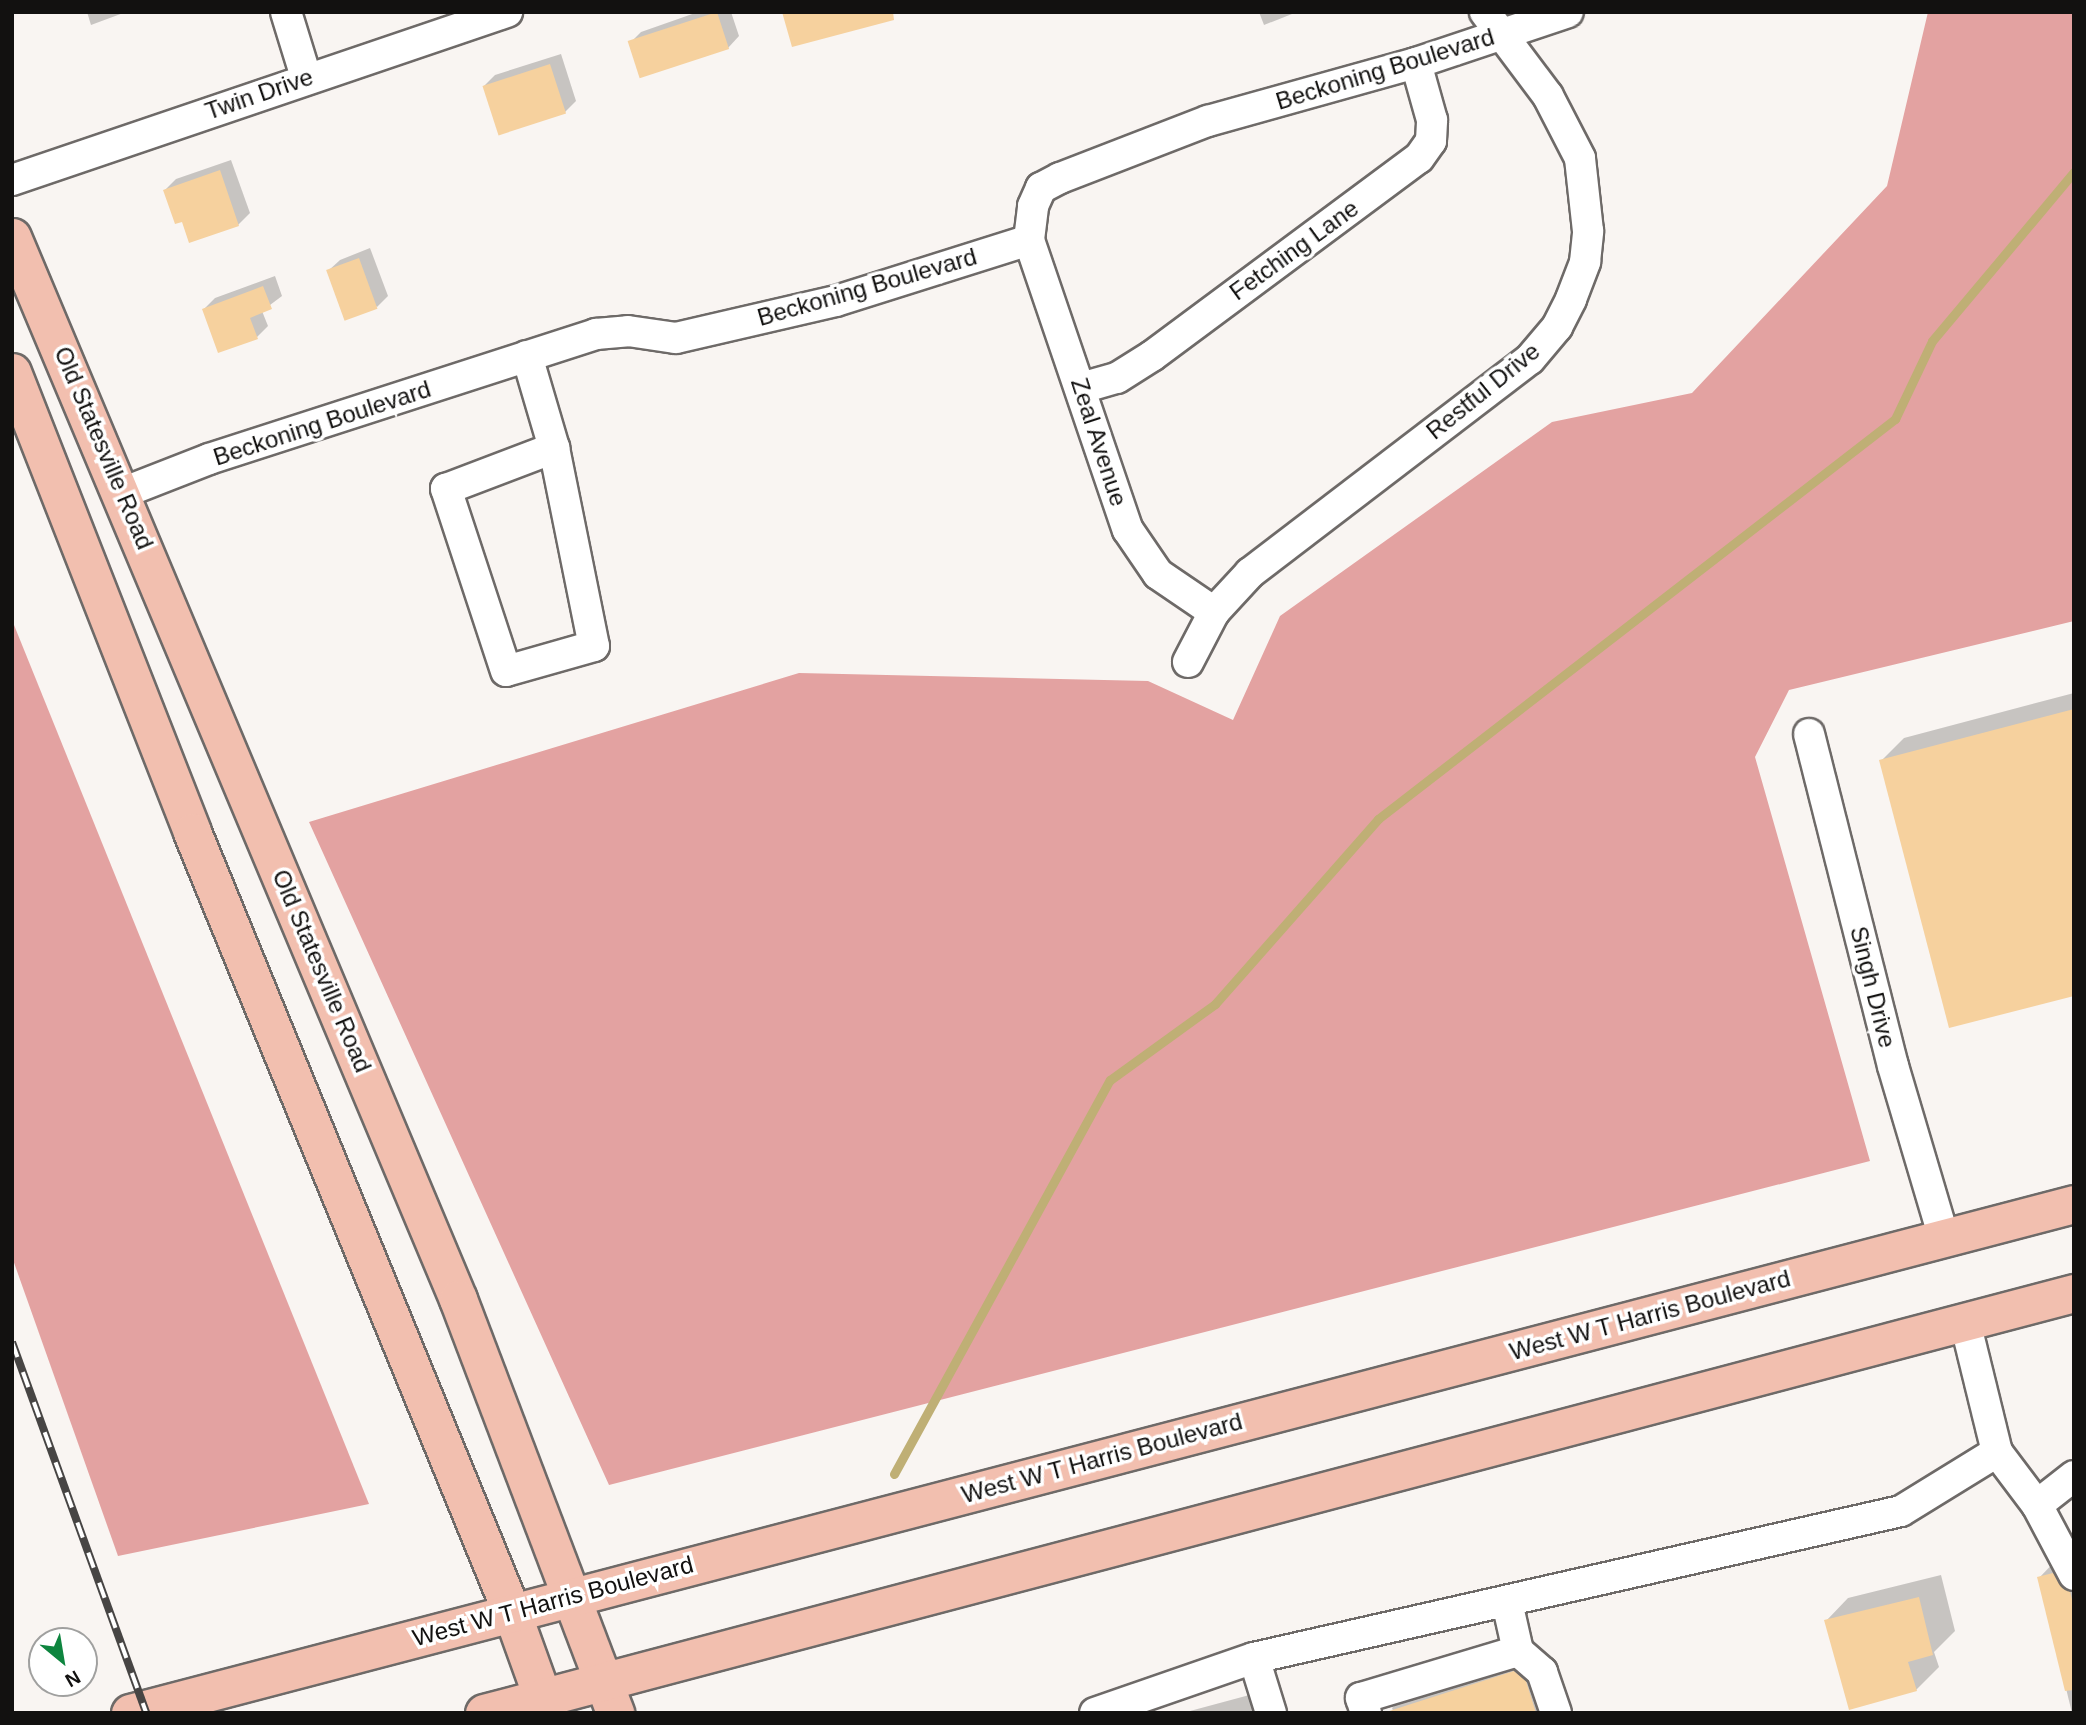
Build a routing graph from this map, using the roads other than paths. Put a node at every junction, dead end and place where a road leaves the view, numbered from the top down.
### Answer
1 (286, 12) edge
2 (507, 12) edge
3 (1568, 12) edge
4 (1493, 23) edge
5 (1416, 63) junction
6 (306, 78) junction
7 (12, 180) edge
8 (12, 237) edge
9 (1030, 240) junction
10 (527, 356) junction
11 (12, 372) edge
12 (1081, 387) junction
13 (554, 448) junction
14 (122, 493) junction
15 (1214, 612) junction
16 (1188, 662) dead end
17 (1809, 734) dead end
18 (2074, 1204) edge
19 (1944, 1238) junction
20 (2074, 1293) edge
21 (1965, 1321) junction
22 (1997, 1452) junction
23 (2074, 1476) edge
24 (2037, 1505) junction
25 (2074, 1575) edge
26 (571, 1597) junction
27 (1507, 1602) junction
28 (512, 1613) junction
29 (1518, 1651) junction
30 (1254, 1658) junction
31 (609, 1697) edge
32 (545, 1704) edge
33 (130, 1713) edge
34 (484, 1713) edge
35 (1095, 1713) edge
36 (1271, 1713) edge
37 (1366, 1713) edge
38 (1556, 1713) edge

1 - 6 street
2 - 6 street, Twin Drive
3 - 4 street, Beckoning Boulevard
4 - 5 street, Beckoning Boulevard
4 - 15 street, Restful Drive
5 - 9 street, Beckoning Boulevard
5 - 12 street, Fetching Lane
6 - 7 street, Twin Drive
8 - 14 main road, Old Statesville Road
9 - 10 street, Beckoning Boulevard
9 - 12 street, Zeal Avenue
10 - 13 street
10 - 14 street, Beckoning Boulevard
11 - 28 main road
12 - 15 street, Zeal Avenue
13 - 13 street
14 - 26 main road, Old Statesville Road
15 - 16 street, Restful Drive
17 - 19 street, Singh Drive
18 - 19 main road, West W T Harris Boulevard
19 - 26 main road, West W T Harris Boulevard
20 - 21 main road
21 - 22 street
21 - 31 main road
22 - 24 street
22 - 27 street
23 - 24 street
24 - 25 street
26 - 28 main road, West W T Harris Boulevard
26 - 31 main road, Old Statesville Road
27 - 29 street
27 - 30 street
28 - 32 main road
28 - 33 main road, West W T Harris Boulevard
29 - 37 street
29 - 38 street
30 - 35 street
30 - 36 street
31 - 32 main road
32 - 34 main road

